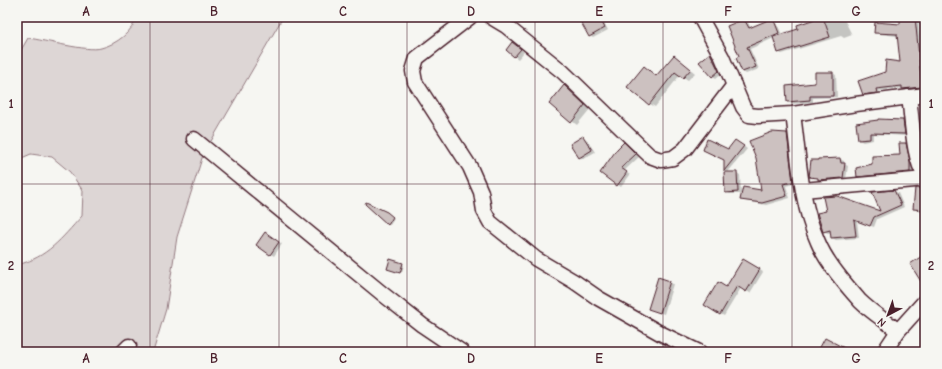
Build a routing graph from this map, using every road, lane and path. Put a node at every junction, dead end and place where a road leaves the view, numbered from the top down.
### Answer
1 (470, 17) edge
2 (492, 17) edge
3 (700, 17) edge
4 (734, 85) junction
5 (925, 95) edge
6 (909, 97) junction
7 (793, 114) junction
8 (194, 139) dead end
9 (925, 174) edge
10 (925, 179) edge
11 (803, 190) junction
12 (925, 301) edge
13 (898, 331) junction
14 (462, 352) edge
15 (699, 352) edge
16 (884, 352) edge

1 - 15 street
2 - 4 street
3 - 4 street
4 - 7 street
5 - 6 street
6 - 7 street
6 - 9 street
7 - 11 street
8 - 14 street
10 - 11 street
11 - 13 street
12 - 13 street
13 - 16 street

